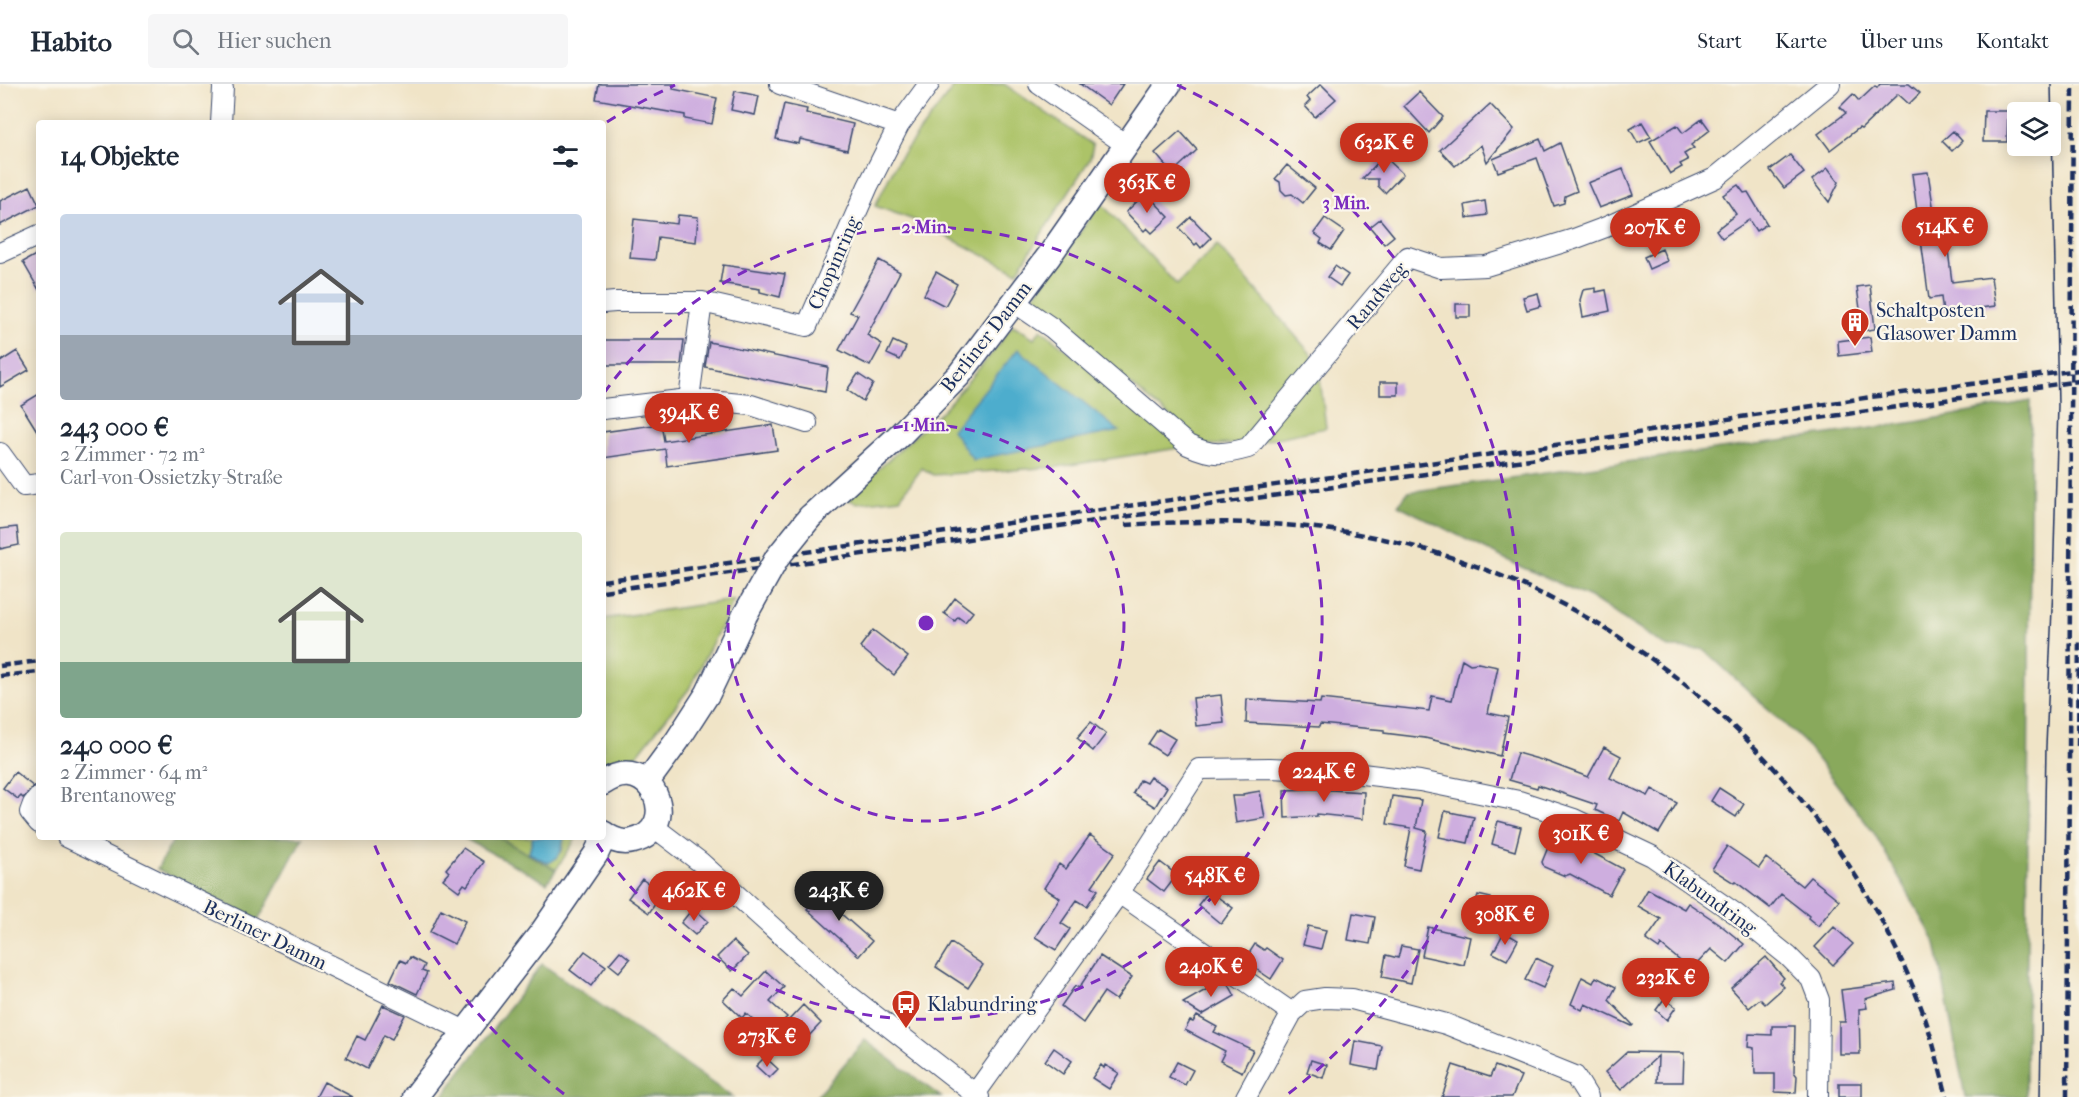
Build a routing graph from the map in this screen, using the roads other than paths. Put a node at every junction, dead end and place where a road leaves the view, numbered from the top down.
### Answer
1 (780, 84) edge
2 (929, 84) edge
3 (1039, 84) edge
4 (1169, 84) edge
5 (1830, 84) edge
6 (223, 85) edge
7 (221, 120) edge
8 (899, 125) junction
9 (1125, 144) junction
10 (36, 236) edge
11 (0, 253) edge
12 (702, 302) junction
13 (1014, 302) junction
14 (606, 303) edge
15 (689, 399) junction
16 (606, 409) edge
17 (807, 423) dead end
18 (0, 453) edge
19 (31, 485) edge
20 (606, 781) edge
21 (646, 782) junction
22 (36, 800) edge
23 (36, 819) edge
24 (654, 827) junction
25 (606, 835) edge
26 (73, 840) edge
27 (602, 840) edge
28 (1119, 893) junction
29 (1292, 1013) junction
30 (465, 1031) junction
31 (977, 1095) edge
32 (415, 1097) edge
33 (1246, 1097) edge
34 (1588, 1097) edge
35 (1818, 1097) edge

1 - 8 street
2 - 8 street, Chopinring
3 - 9 street
4 - 9 main road, Berliner Damm
5 - 13 street, Randweg
6 - 7 street
8 - 12 street, Chopinring
9 - 13 main road, Berliner Damm
10 - 11 street
12 - 14 street, Chopinring
12 - 15 street
13 - 21 main road, Berliner Damm, bridge
15 - 16 street
15 - 17 street
18 - 19 street
20 - 21 main road
21 - 24 main road
22 - 23 street
24 - 25 main road
24 - 31 street
26 - 30 street, Berliner Damm
27 - 30 main road
28 - 29 street
28 - 31 street, Klabundring
28 - 35 street, Klabundring
29 - 33 street
29 - 34 street
30 - 32 main road

